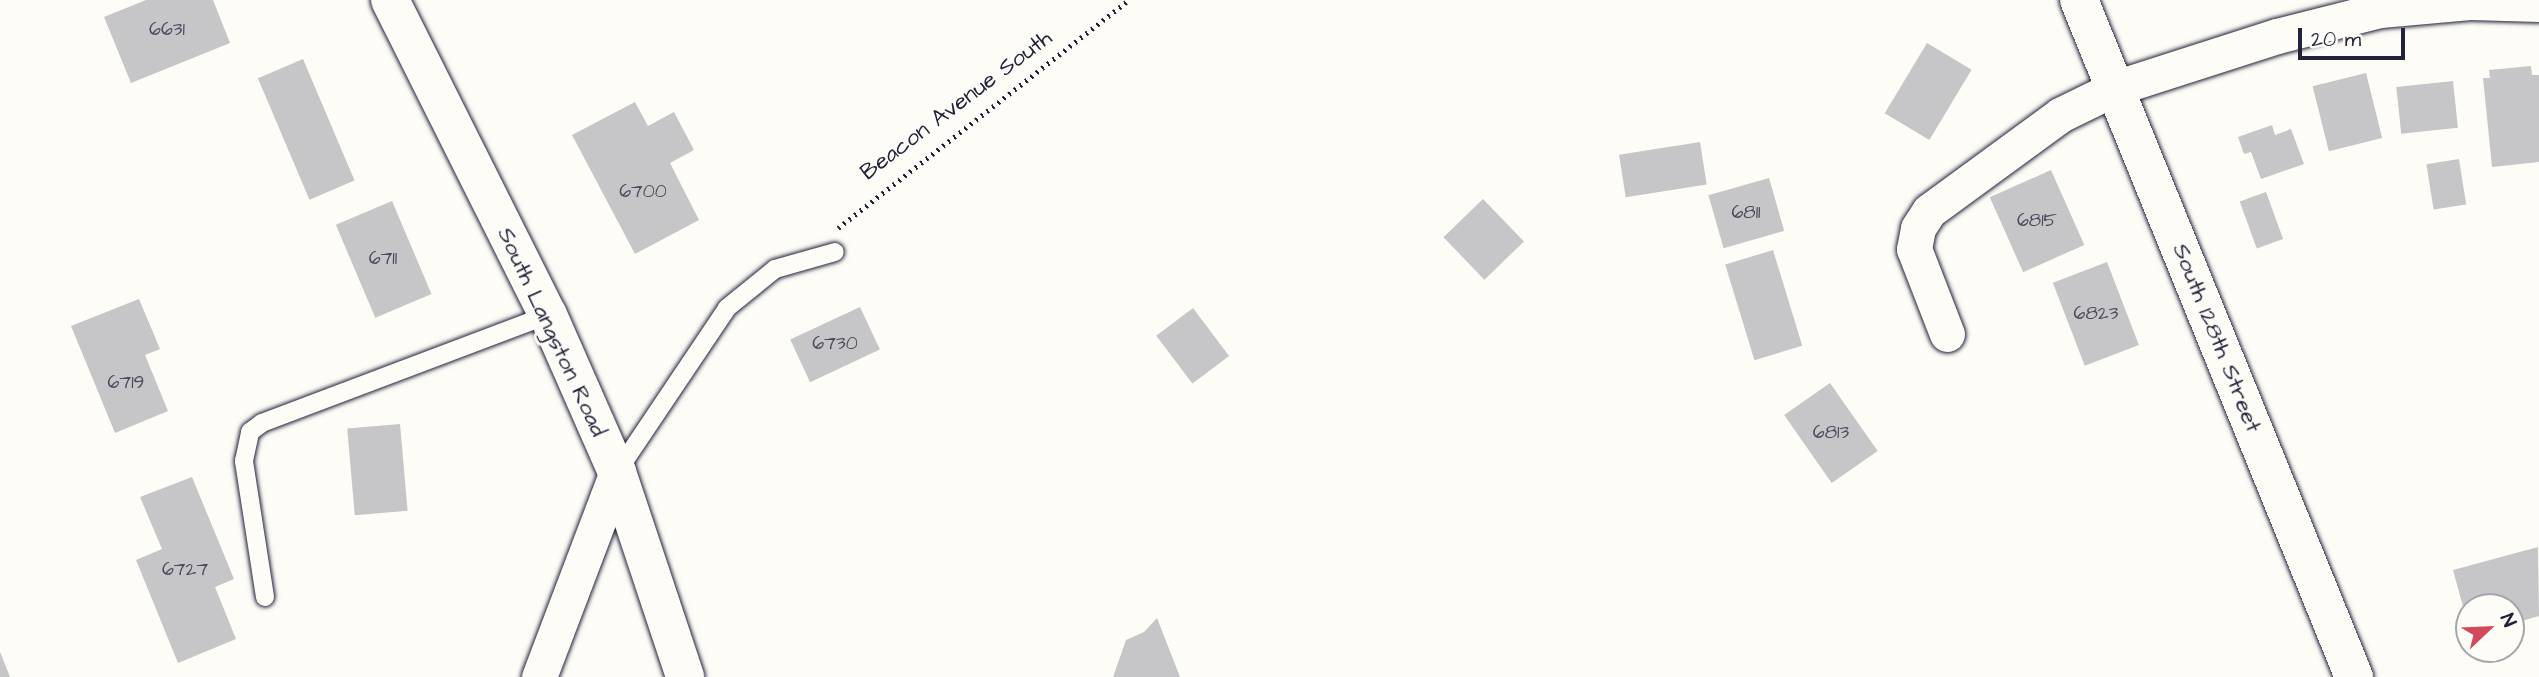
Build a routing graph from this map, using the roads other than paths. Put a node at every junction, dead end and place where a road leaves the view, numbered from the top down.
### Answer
1 (390, 0) edge
2 (2079, 0) edge
3 (2539, 4) edge
4 (2115, 88) junction
5 (826, 252) road end
6 (548, 315) junction
7 (1947, 334) dead end
8 (617, 472) junction
9 (265, 597) dead end
10 (539, 677) edge
11 (685, 677) edge
12 (2354, 677) edge

1 - 6 street, South Langston Road
2 - 4 street, South 128th Street
3 - 4 street
4 - 7 street
4 - 12 street, South 128th Street
5 - 8 lane
6 - 8 street, South Langston Road
6 - 9 lane
8 - 10 street
8 - 11 street, South Langston Road

